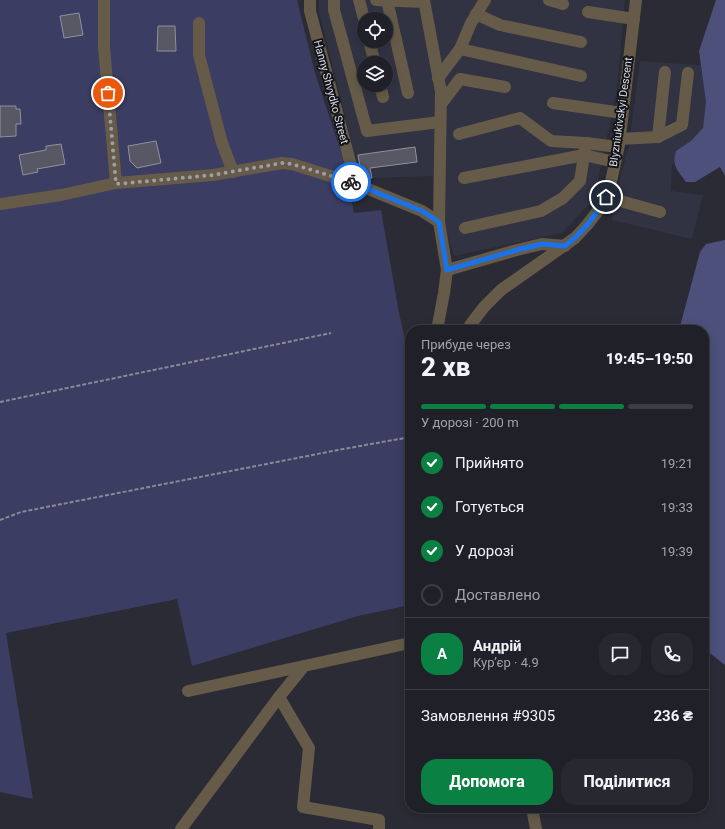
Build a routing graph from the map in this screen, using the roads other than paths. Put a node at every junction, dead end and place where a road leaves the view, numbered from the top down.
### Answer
1 (104, 0) edge
2 (310, 0) edge
3 (334, 0) edge
4 (359, 0) edge
5 (376, 0) edge
6 (387, 0) edge
7 (485, 0) edge
8 (549, 0) edge
9 (636, 0) edge
10 (423, 1) edge
11 (563, 4) dead end
12 (362, 12) edge
13 (588, 12) dead end
14 (476, 14) junction
15 (634, 19) junction
16 (199, 23) dead end
17 (581, 42) dead end
18 (460, 49) junction
19 (665, 72) dead end
20 (688, 73) dead end
21 (581, 76) dead end
22 (438, 78) junction
23 (505, 87) dead end
24 (408, 93) dead end
25 (553, 103) dead end
26 (440, 104) junction
27 (622, 113) junction
28 (440, 122) junction
29 (459, 134) dead end
30 (658, 137) junction
31 (586, 143) junction
32 (619, 143) junction
33 (584, 156) junction
34 (615, 162) junction
35 (233, 172) junction
36 (464, 178) dead end
37 (116, 184) junction
38 (356, 184) junction
39 (606, 197) junction
40 (0, 204) edge
41 (660, 212) dead end
42 (439, 222) junction
43 (465, 228) dead end
44 (565, 246) junction
45 (447, 270) junction
46 (438, 325) edge
47 (470, 325) edge
48 (405, 643) edge
49 (304, 666) junction
50 (188, 691) dead end
51 (279, 697) junction
52 (533, 813) edge
53 (181, 829) edge
54 (379, 829) edge
55 (536, 829) edge

1 - 37 street
2 - 38 street, Hanny Shvydko Street
3 - 28 street
4 - 12 street
5 - 6 street
6 - 10 street
6 - 24 street
7 - 14 street
8 - 11 street
9 - 15 street, Blyzniukivskyi Descent
10 - 22 street
13 - 15 street
14 - 17 street
14 - 18 street
15 - 27 street, Blyzniukivskyi Descent
16 - 35 street
18 - 21 street
18 - 22 street
19 - 30 street
20 - 30 street
22 - 26 street
23 - 26 street
25 - 27 street
26 - 28 street
27 - 32 street, Blyzniukivskyi Descent
28 - 42 street
29 - 31 street
30 - 32 street
31 - 32 street
31 - 33 street
32 - 34 street, Blyzniukivskyi Descent
33 - 34 street
33 - 36 street
33 - 43 street
34 - 39 street, Blyzniukivskyi Descent
35 - 37 street
35 - 38 street
37 - 40 street
38 - 42 street
39 - 41 street
39 - 44 street, Blyzniukivskyi Descent
42 - 45 street
44 - 45 street
44 - 47 street, Blyzniukivskyi Descent
45 - 46 street
48 - 49 street
49 - 50 street
49 - 51 street
51 - 53 street
51 - 54 street
52 - 55 street

